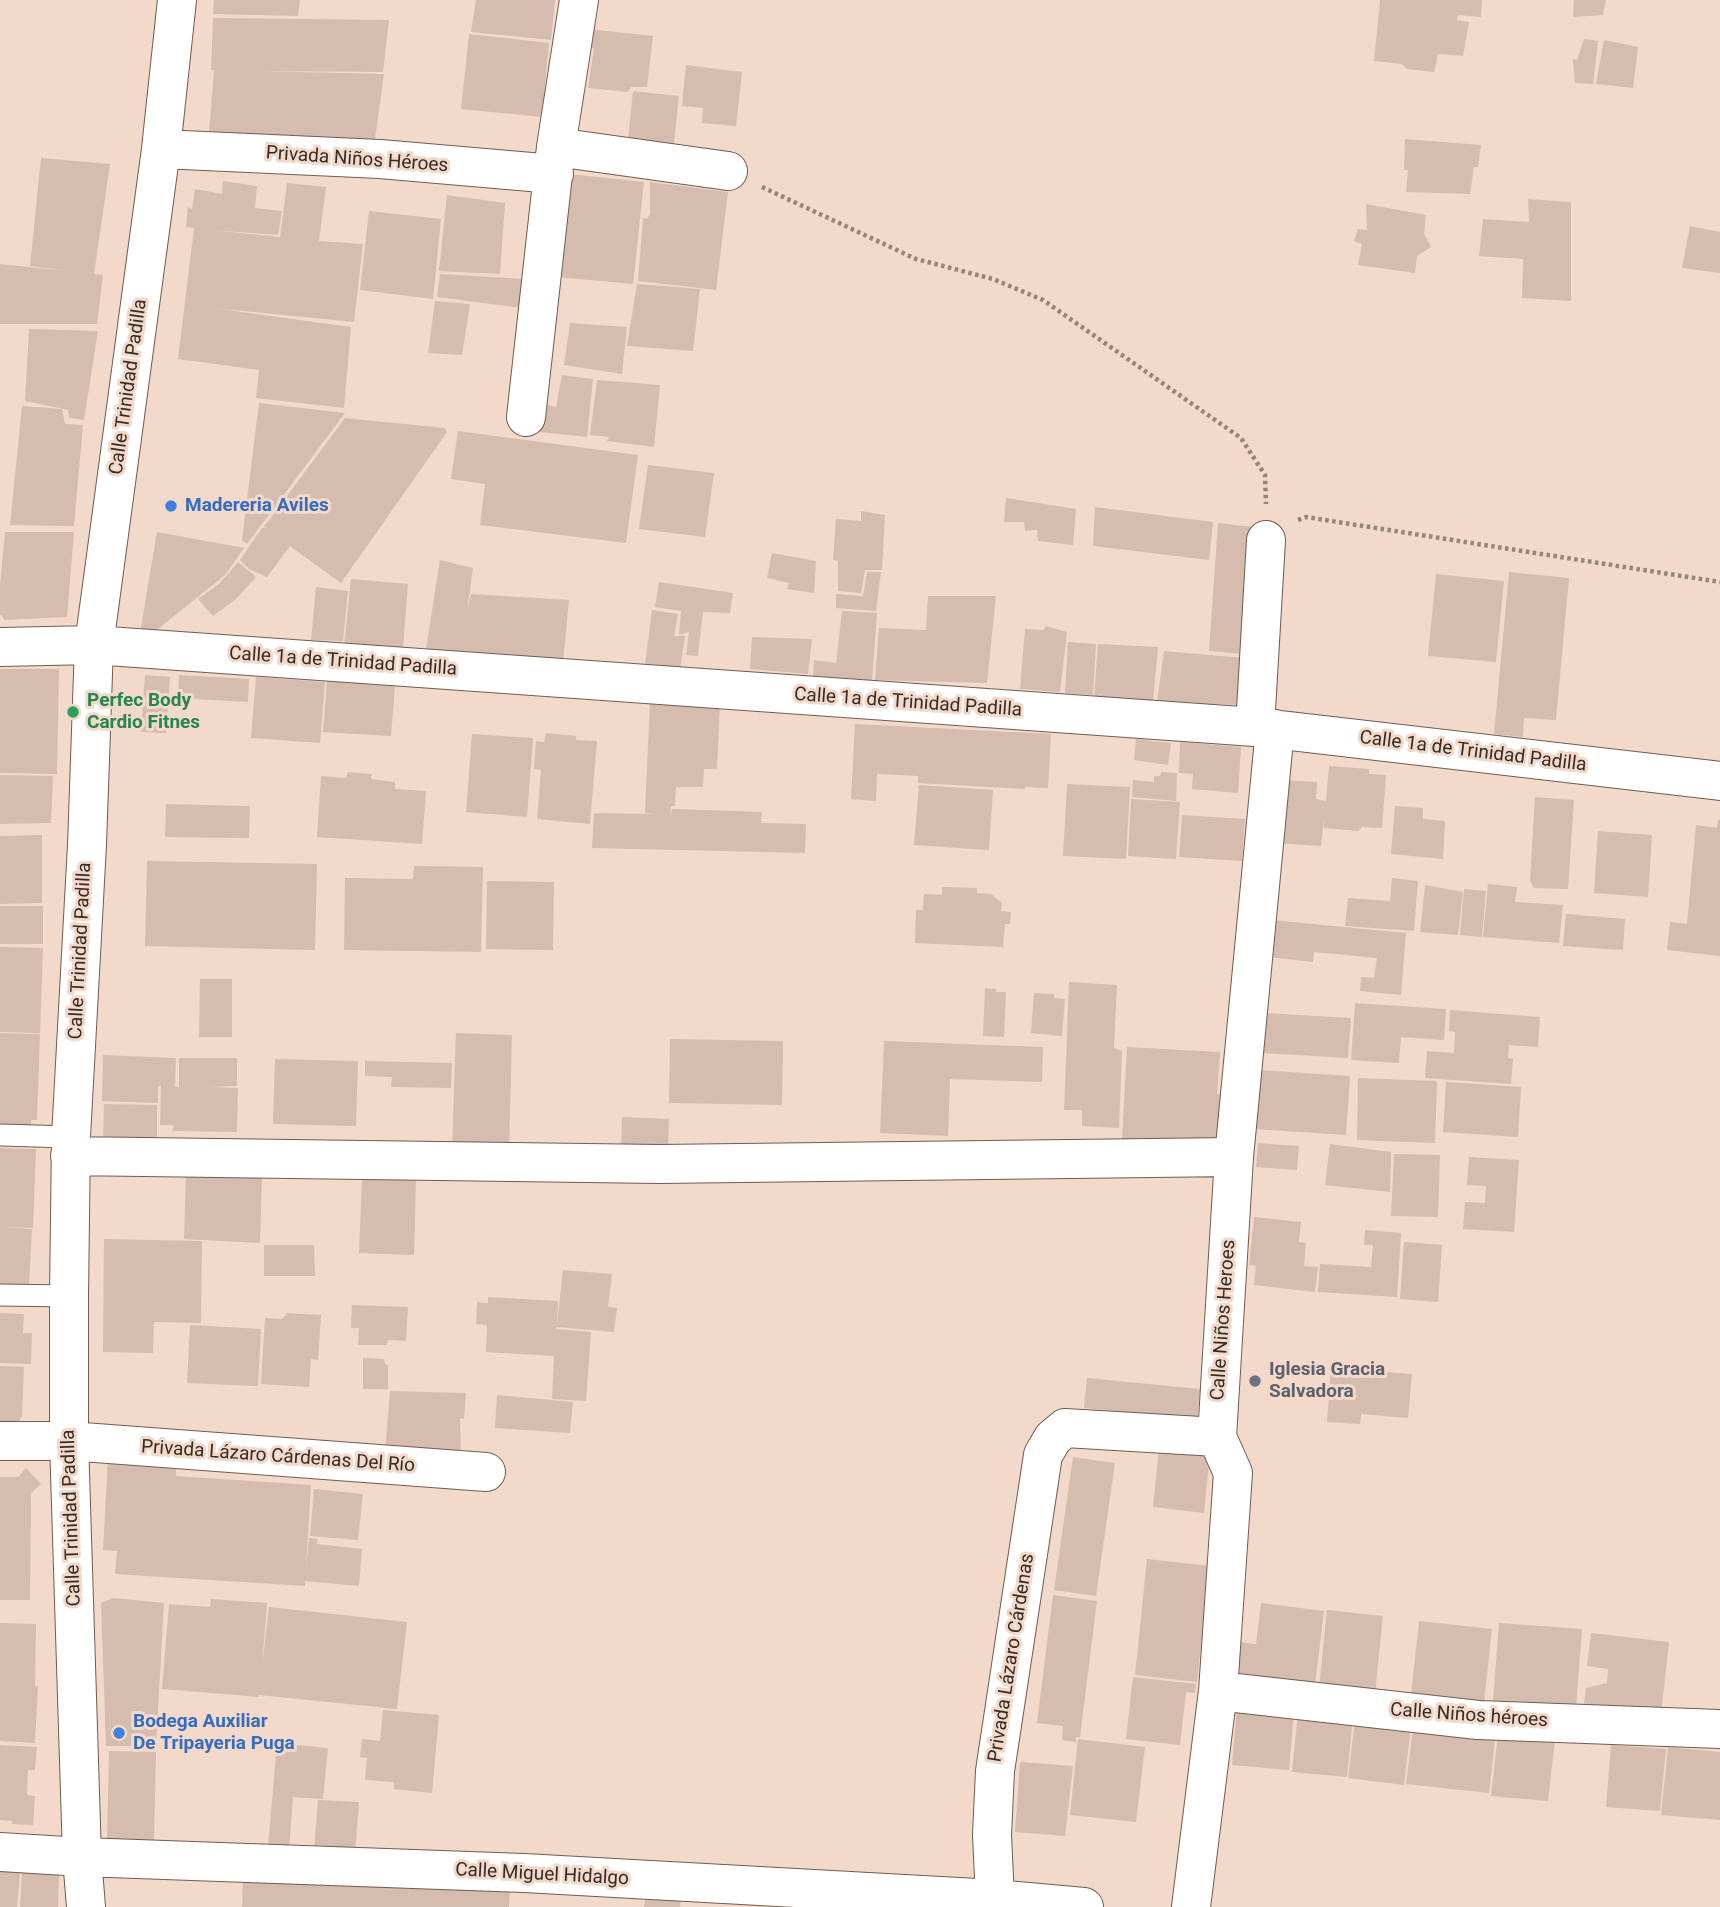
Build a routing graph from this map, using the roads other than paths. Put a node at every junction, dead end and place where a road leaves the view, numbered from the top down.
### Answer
1 (177, 0) edge
2 (579, 0) edge
3 (161, 149) junction
4 (555, 161) junction
5 (728, 171) road end
6 (526, 417) dead end
7 (1266, 540) road end
8 (94, 645) junction
9 (0, 647) edge
10 (1265, 728) junction
11 (1720, 781) edge
12 (0, 1135) edge
13 (71, 1146) junction
14 (1234, 1157) junction
15 (0, 1295) edge
16 (69, 1296) junction
17 (1217, 1437) junction
18 (0, 1441) edge
19 (69, 1441) junction
20 (486, 1472) dead end
21 (1218, 1691) junction
22 (1720, 1729) edge
23 (0, 1852) edge
24 (82, 1857) junction
25 (995, 1899) junction
26 (86, 1907) edge
27 (1084, 1907) edge
28 (1191, 1907) edge

1 - 3 street, Calle Trinidad Padilla
2 - 4 street
3 - 4 street, Privada Niños Héroes
3 - 8 street, Calle Trinidad Padilla
4 - 5 street, Privada Niños Héroes
4 - 6 street
7 - 10 street, Calle Niños Heroes
8 - 9 street, Calle 1a de Trinidad Padilla
8 - 10 street, Calle 1a de Trinidad Padilla
8 - 13 street, Calle Trinidad Padilla
10 - 11 street, Calle 1a de Trinidad Padilla
10 - 14 street, Calle Niños Heroes
12 - 13 lane
13 - 14 street
13 - 16 street, Calle Trinidad Padilla
14 - 17 street, Calle Niños Heroes
15 - 16 lane
16 - 19 street, Calle Trinidad Padilla
17 - 21 street, Calle Niños Heroes
17 - 25 street, Privada Lázaro Cárdenas
18 - 19 street, Privada Lázaro Cárdenas Del Río
19 - 20 street, Privada Lázaro Cárdenas Del Río
19 - 24 street, Calle Trinidad Padilla
21 - 22 street, Calle Niños héroes
21 - 28 street, Calle Niños Heroes
23 - 24 street, Calle Miguel Hidalgo
24 - 25 street, Calle Miguel Hidalgo
24 - 26 street, Calle Trinidad Padilla
25 - 27 street, Calle Miguel Hidalgo

